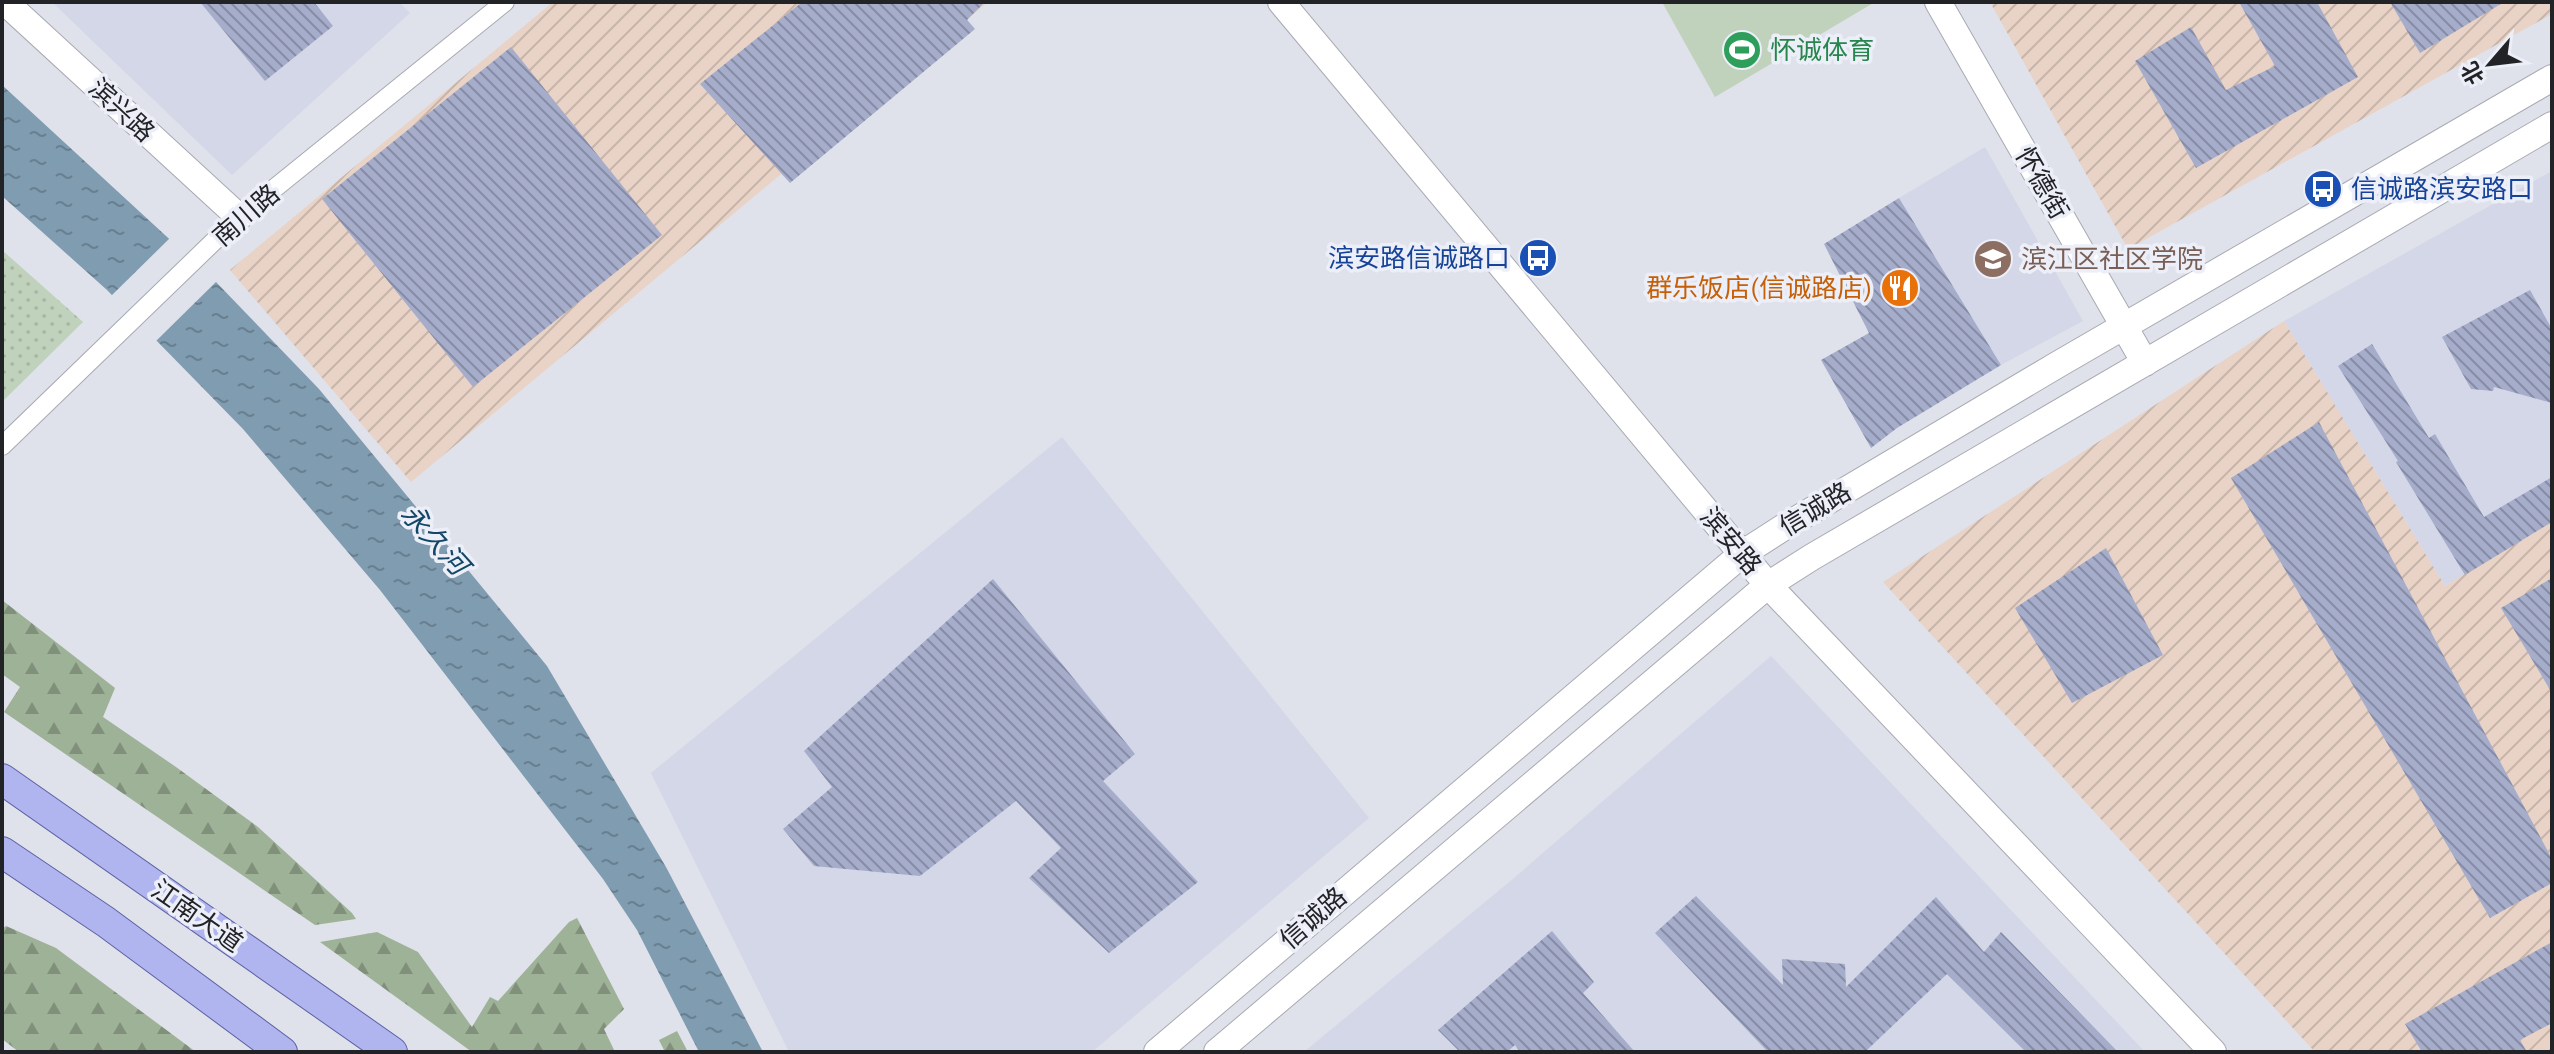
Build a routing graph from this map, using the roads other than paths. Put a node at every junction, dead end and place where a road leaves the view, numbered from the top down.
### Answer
1 (5, 2) edge
2 (505, 2) edge
3 (1281, 2) edge
4 (1938, 2) edge
5 (2552, 78) edge
6 (2552, 125) edge
7 (239, 217) junction
8 (2125, 327) junction
9 (2145, 363) junction
10 (2, 446) edge
11 (1742, 554) junction
12 (1768, 585) junction
13 (2, 779) edge
14 (2, 852) edge
15 (282, 1052) edge
16 (392, 1052) edge
17 (1157, 1052) edge
18 (1217, 1052) edge
19 (2213, 1052) edge

1 - 7 main road, 滨兴路
2 - 7 street, 南川路
3 - 11 main road, 滨安路
4 - 8 main road, 怀德街
5 - 8 main road, 信诚路
6 - 9 main road, 信诚路
7 - 10 street, 南川路
8 - 9 main road, 怀德街
8 - 11 main road, 信诚路
9 - 12 main road, 信诚路
11 - 12 main road, 滨安路
11 - 17 main road, 信诚路
12 - 18 main road, 信诚路
12 - 19 main road, 滨安路
13 - 16 main road, 江南大道
14 - 15 main road

